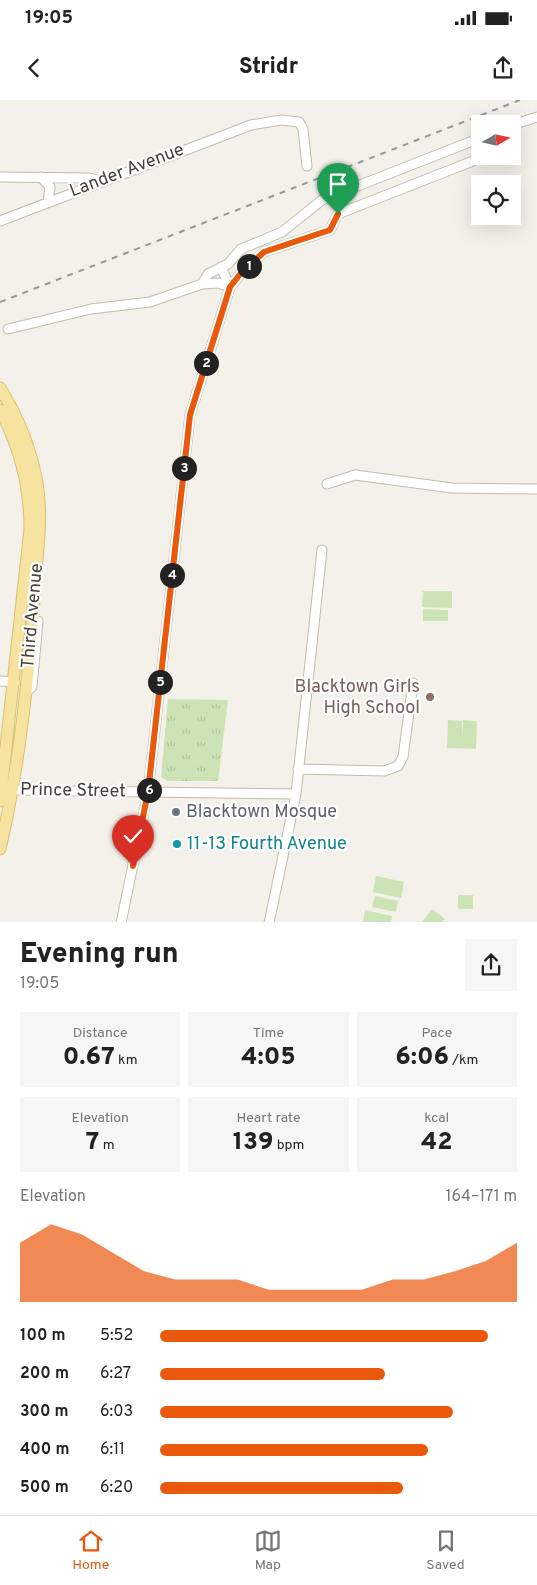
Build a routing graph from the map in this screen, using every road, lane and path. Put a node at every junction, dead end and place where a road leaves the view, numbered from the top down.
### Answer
1 (537, 117) edge
2 (521, 122) edge
3 (471, 142) edge
4 (471, 162) edge
5 (308, 166) dead end
6 (0, 177) edge
7 (42, 178) junction
8 (103, 181) junction
9 (48, 202) junction
10 (0, 221) edge
11 (221, 268) junction
12 (202, 284) junction
13 (230, 287) junction
14 (8, 328) dead end
15 (0, 388) edge
16 (0, 410) edge
17 (327, 484) dead end
18 (537, 489) edge
19 (322, 550) dead end
20 (0, 681) edge
21 (15, 682) junction
22 (414, 683) dead end
23 (298, 769) junction
24 (148, 792) junction
25 (4, 793) edge
26 (296, 794) junction
27 (0, 849) edge
28 (121, 922) edge
29 (270, 922) edge

1 - 2 street
3 - 11 street
4 - 13 street
5 - 8 street, Lander Avenue
6 - 7 street
7 - 8 street
7 - 9 street, Lander Avenue
8 - 9 street, Lander Avenue
9 - 10 street, Lander Avenue
11 - 12 street
11 - 13 street
12 - 13 street
12 - 14 street
13 - 24 street
15 - 25 main road, Third Avenue
16 - 21 main road, Third Avenue
17 - 18 street
19 - 23 street
20 - 21 street
21 - 25 main road, Third Avenue
22 - 23 street
23 - 26 street
24 - 25 street, Prince Street
24 - 26 street, Prince Street
24 - 28 street
25 - 27 main road, Third Avenue
26 - 29 street

